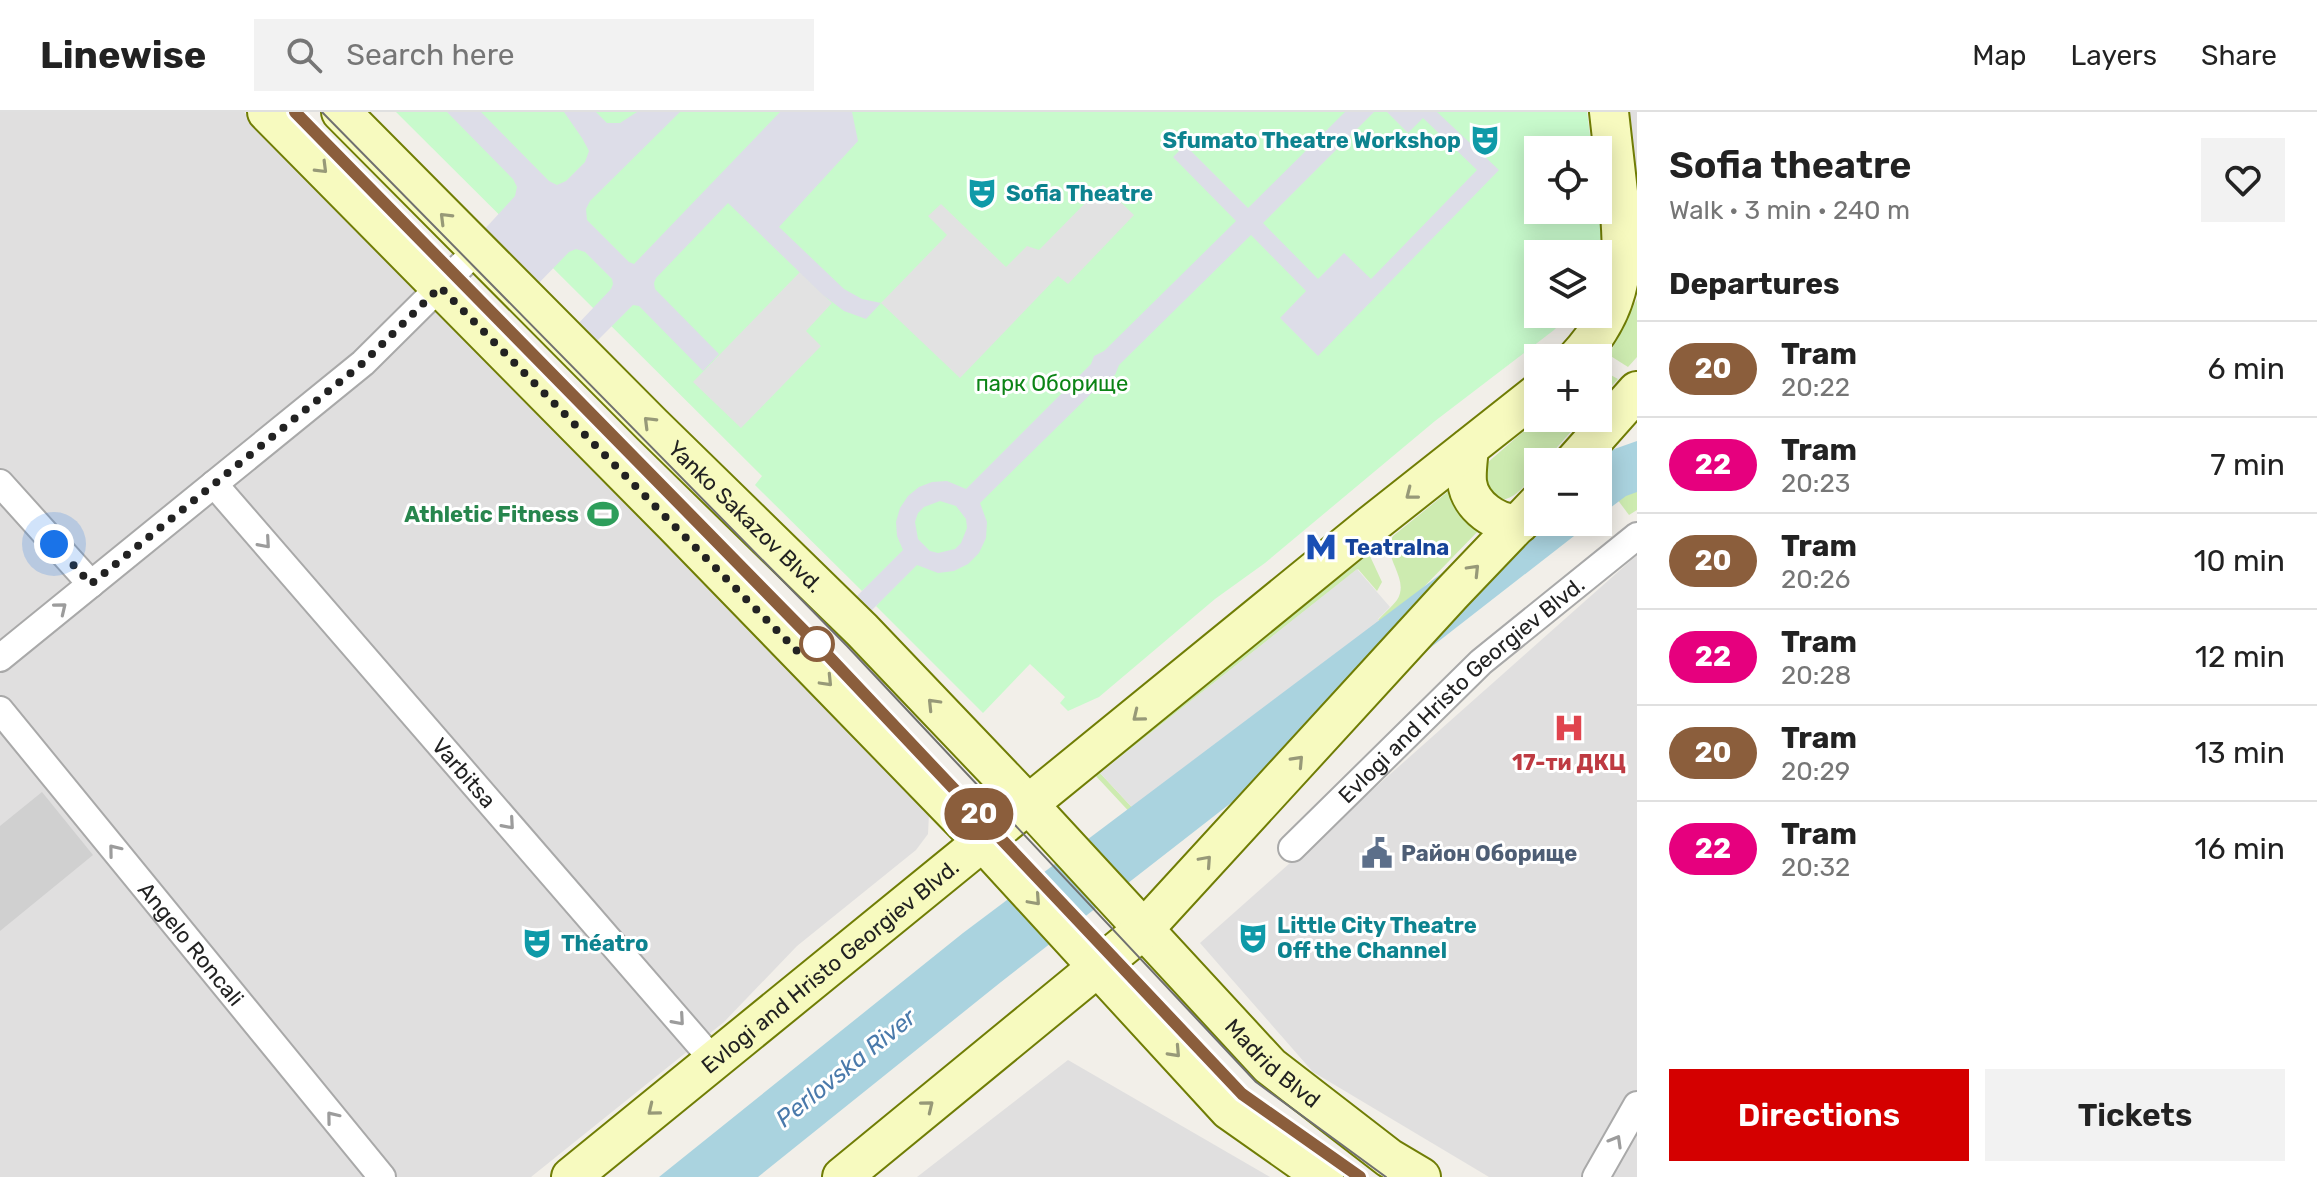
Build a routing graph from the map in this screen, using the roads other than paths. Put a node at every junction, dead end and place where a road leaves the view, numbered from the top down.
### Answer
1 (267, 112) edge
2 (341, 112) edge
3 (1609, 112) edge
4 (477, 250) junction
5 (1630, 261) edge
6 (440, 287) junction
7 (1587, 344) edge
8 (1637, 391) edge
9 (1524, 404) edge
10 (1469, 448) junction
11 (1586, 448) edge
12 (0, 483) edge
13 (214, 484) junction
14 (1524, 516) edge
15 (1524, 518) edge
16 (1637, 536) edge
17 (91, 584) junction
18 (0, 658) edge
19 (0, 710) edge
20 (1029, 805) junction
21 (983, 842) junction
22 (1292, 848) dead end
23 (1144, 929) junction
24 (1097, 967) junction
25 (714, 1061) junction
26 (1637, 1105) edge
27 (1396, 1171) edge
28 (382, 1177) edge
29 (571, 1177) edge
30 (842, 1177) edge
31 (1324, 1177) edge
32 (1596, 1177) edge

1 -> 6 main road
4 -> 2 main road, Yanko Sakazov Blvd.
3 - 5 main road
4 - 6 street
20 -> 4 main road, Yanko Sakazov Blvd.
5 - 7 main road
6 - 13 street
6 -> 21 main road
8 - 11 main road
9 - 10 main road, Evlogi and Hristo Georgiev Blvd.
10 - 14 main road
10 -> 20 main road, Evlogi and Hristo Georgiev Blvd.
12 - 17 street
13 - 17 street
13 -> 25 street, Varbitsa
23 -> 15 main road
16 - 22 street, Evlogi and Hristo Georgiev Blvd.
18 -> 17 street
28 -> 19 street, Angelo Roncali
20 - 21 main road, Evlogi and Hristo Georgiev Blvd.
20 - 23 main road, Yanko Sakazov Blvd.
21 -> 24 main road
21 - 25 main road, Evlogi and Hristo Georgiev Blvd.
23 - 24 main road
23 - 27 main road, Madrid Blvd
30 -> 24 main road
24 -> 31 main road
25 -> 29 main road, Evlogi and Hristo Georgiev Blvd.
32 -> 26 street

